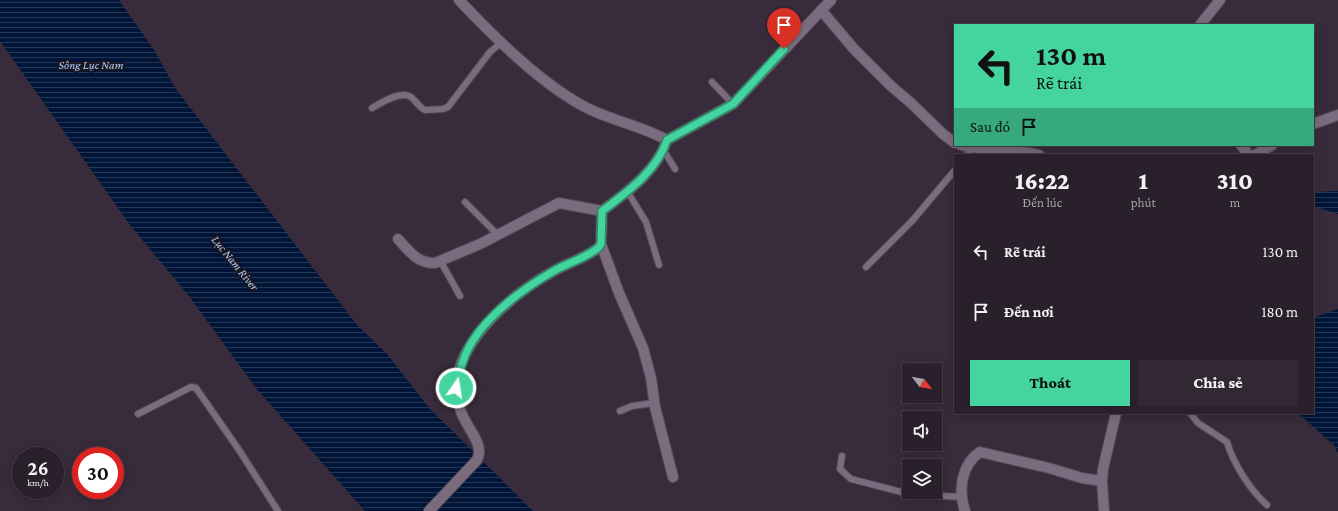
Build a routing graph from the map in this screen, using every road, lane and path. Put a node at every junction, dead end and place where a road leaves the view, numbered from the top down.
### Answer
1 (459, 0) edge
2 (831, 0) edge
3 (1220, 0) edge
4 (821, 10) junction
5 (1201, 24) edge
6 (502, 42) junction
7 (712, 82) dead end
8 (733, 104) junction
9 (372, 108) dead end
10 (1338, 115) edge
11 (1314, 124) edge
12 (667, 140) junction
13 (954, 142) edge
14 (1242, 146) edge
15 (1270, 146) edge
16 (965, 148) edge
17 (664, 151) junction
18 (1035, 154) edge
19 (1248, 154) edge
20 (1257, 154) edge
21 (675, 169) dead end
22 (954, 171) edge
23 (627, 191) junction
24 (465, 202) dead end
25 (602, 211) junction
26 (498, 235) junction
27 (398, 239) dead end
28 (601, 244) junction
29 (441, 262) junction
30 (659, 265) dead end
31 (866, 267) dead end
32 (460, 296) dead end
33 (654, 403) junction
34 (620, 411) dead end
35 (138, 414) dead end
36 (1116, 414) edge
37 (1191, 414) edge
38 (842, 456) dead end
39 (673, 477) dead end
40 (1102, 480) junction
41 (961, 497) junction
42 (1267, 505) dead end
43 (278, 511) edge
44 (428, 511) edge
45 (965, 511) edge
46 (1104, 511) edge

1 - 6 street
2 - 4 street
3 - 5 street
4 - 8 street
4 - 13 street
6 - 9 lane
6 - 12 street
7 - 8 lane
8 - 12 street
10 - 11 street
12 - 17 street
14 - 19 street
15 - 20 street
16 - 18 street
17 - 21 lane
17 - 23 street
22 - 31 lane
23 - 25 street
23 - 30 lane
24 - 26 lane
25 - 26 street
25 - 28 street
26 - 29 street
27 - 29 street
28 - 33 street
28 - 44 street
29 - 32 lane
33 - 34 lane
33 - 39 street
35 - 43 lane
36 - 40 street
37 - 42 lane
38 - 41 lane
40 - 41 street
40 - 46 street
41 - 45 street

